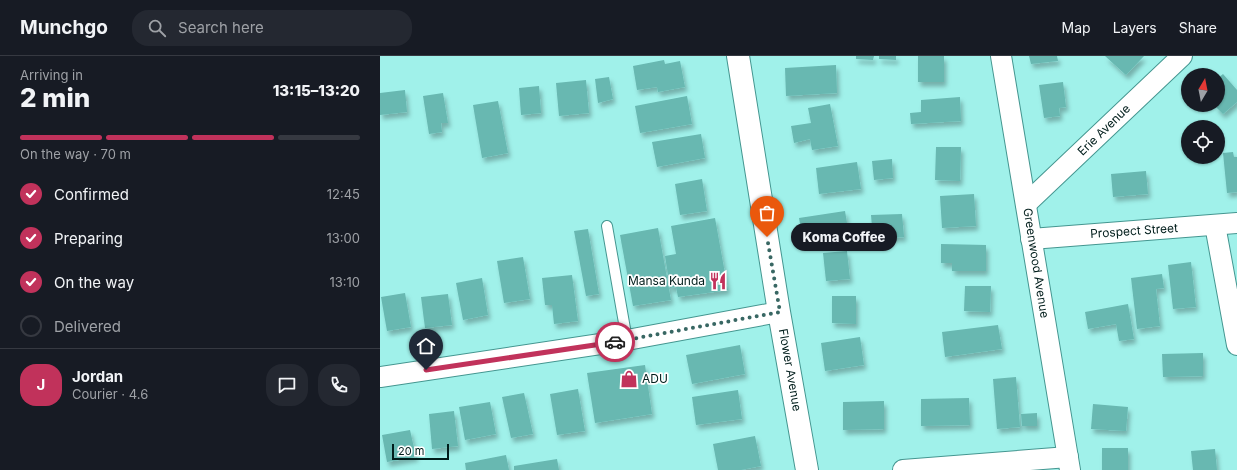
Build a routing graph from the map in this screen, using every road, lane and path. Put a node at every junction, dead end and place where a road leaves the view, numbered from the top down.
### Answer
1 (738, 56) edge
2 (1001, 56) edge
3 (1182, 56) edge
4 (1026, 204) junction
5 (1237, 223) edge
6 (1215, 225) junction
7 (607, 226) dead end
8 (1031, 239) junction
9 (780, 312) junction
10 (627, 340) junction
11 (1237, 345) edge
12 (380, 377) edge
13 (1069, 463) edge
14 (807, 470) edge
15 (903, 470) edge

1 - 9 street, Flower Avenue
2 - 4 street, Greenwood Avenue
3 - 4 street, Erie Avenue
4 - 8 street, Greenwood Avenue
5 - 6 street, Prospect Street
6 - 8 street, Prospect Street
6 - 11 street
7 - 10 lane
8 - 13 street, Greenwood Avenue
9 - 10 street
9 - 14 street, Flower Avenue
10 - 12 street
13 - 15 street

